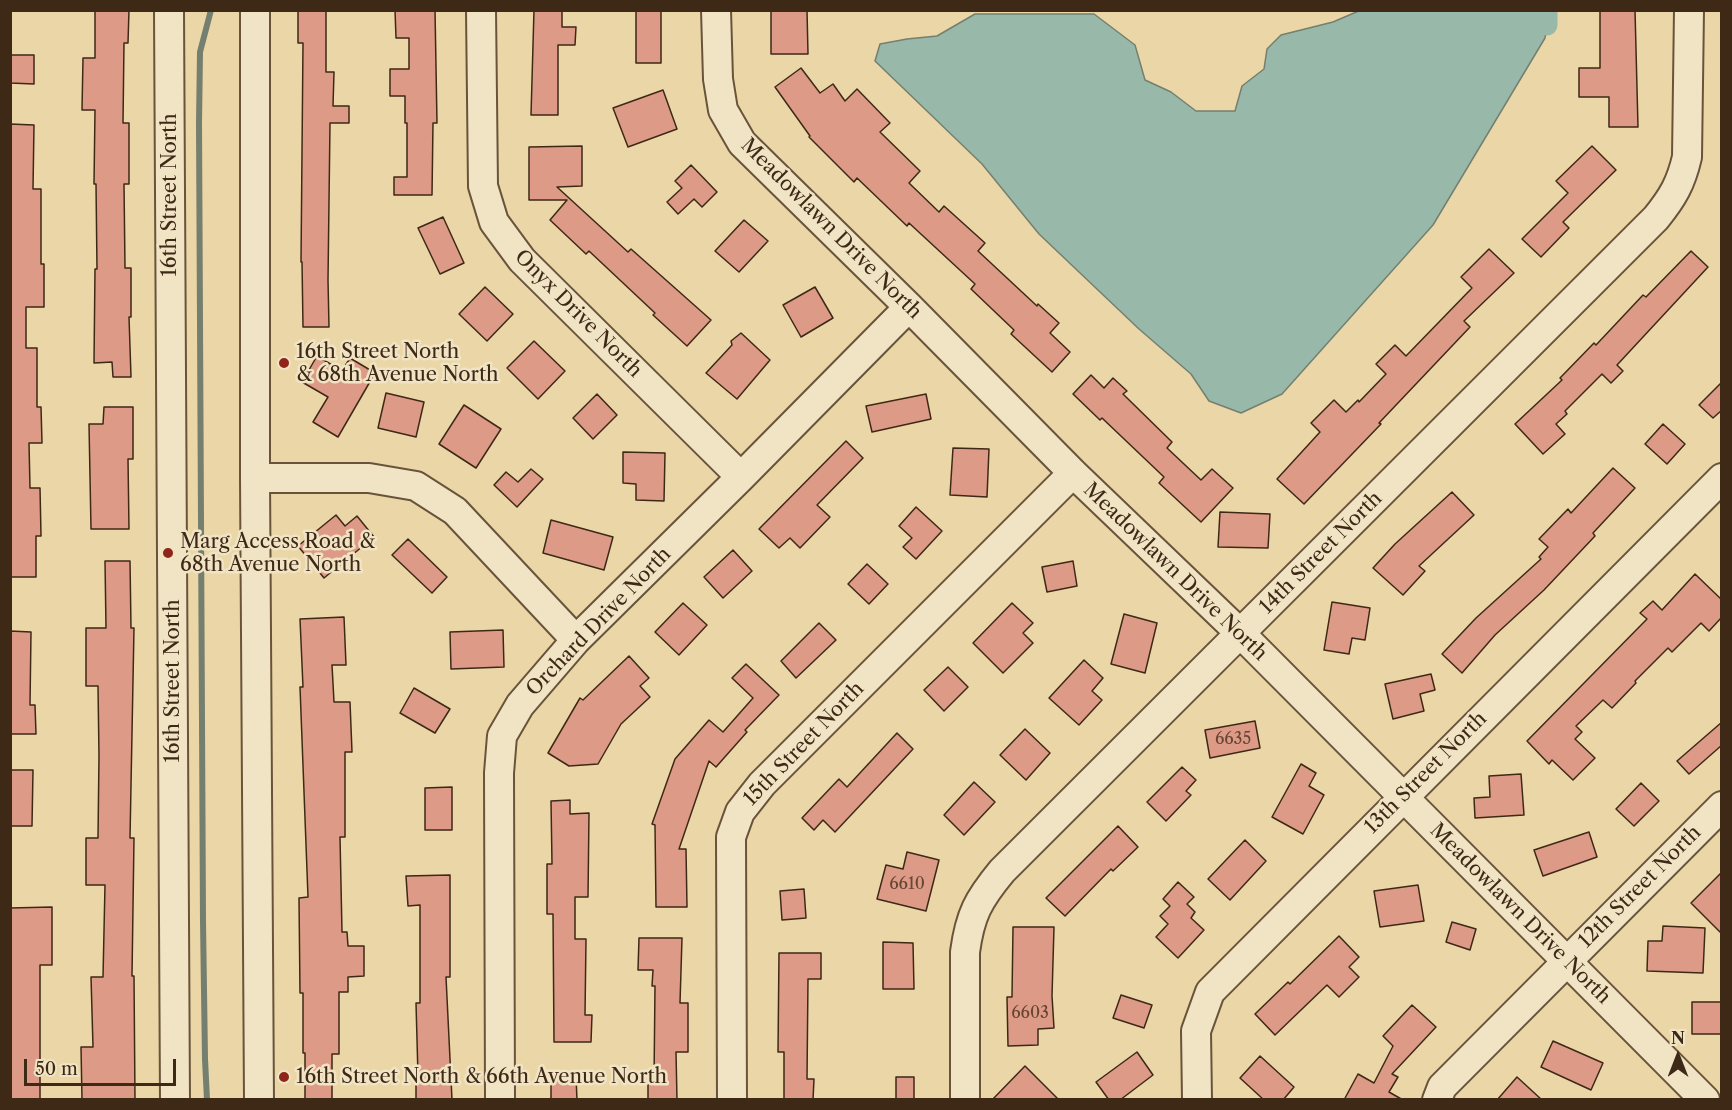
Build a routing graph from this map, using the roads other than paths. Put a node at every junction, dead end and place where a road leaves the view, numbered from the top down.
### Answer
1 (169, 10) edge
2 (255, 10) edge
3 (482, 10) edge
4 (716, 10) edge
5 (1689, 10) edge
6 (909, 307) junction
7 (1073, 473) junction
8 (741, 477) junction
9 (255, 478) junction
10 (1722, 478) edge
11 (1240, 633) junction
12 (576, 640) junction
13 (1403, 797) junction
14 (1722, 806) edge
15 (1566, 960) junction
16 (175, 1100) edge
17 (258, 1100) edge
18 (500, 1100) edge
19 (732, 1100) edge
20 (965, 1100) edge
21 (1197, 1100) edge
22 (1437, 1100) edge
23 (1705, 1100) edge

1 - 16 street, 16th Street North
2 - 9 street
3 - 8 street, Onyx Drive North
4 - 6 street, Meadowlawn Drive North
5 - 11 street, 14th Street North
6 - 7 street, Meadowlawn Drive North
6 - 8 street, Orchard Drive North
7 - 11 street, Meadowlawn Drive North
7 - 19 street, 15th Street North
8 - 12 street, Orchard Drive North
9 - 12 street
9 - 17 street
10 - 13 street, 13th Street North
11 - 13 street, Meadowlawn Drive North
11 - 20 street, 14th Street North
12 - 18 street, Orchard Drive North
13 - 15 street, Meadowlawn Drive North
13 - 21 street, 13th Street North
14 - 15 street, 12th Street North
15 - 22 street, 12th Street North
15 - 23 street, Meadowlawn Drive North

